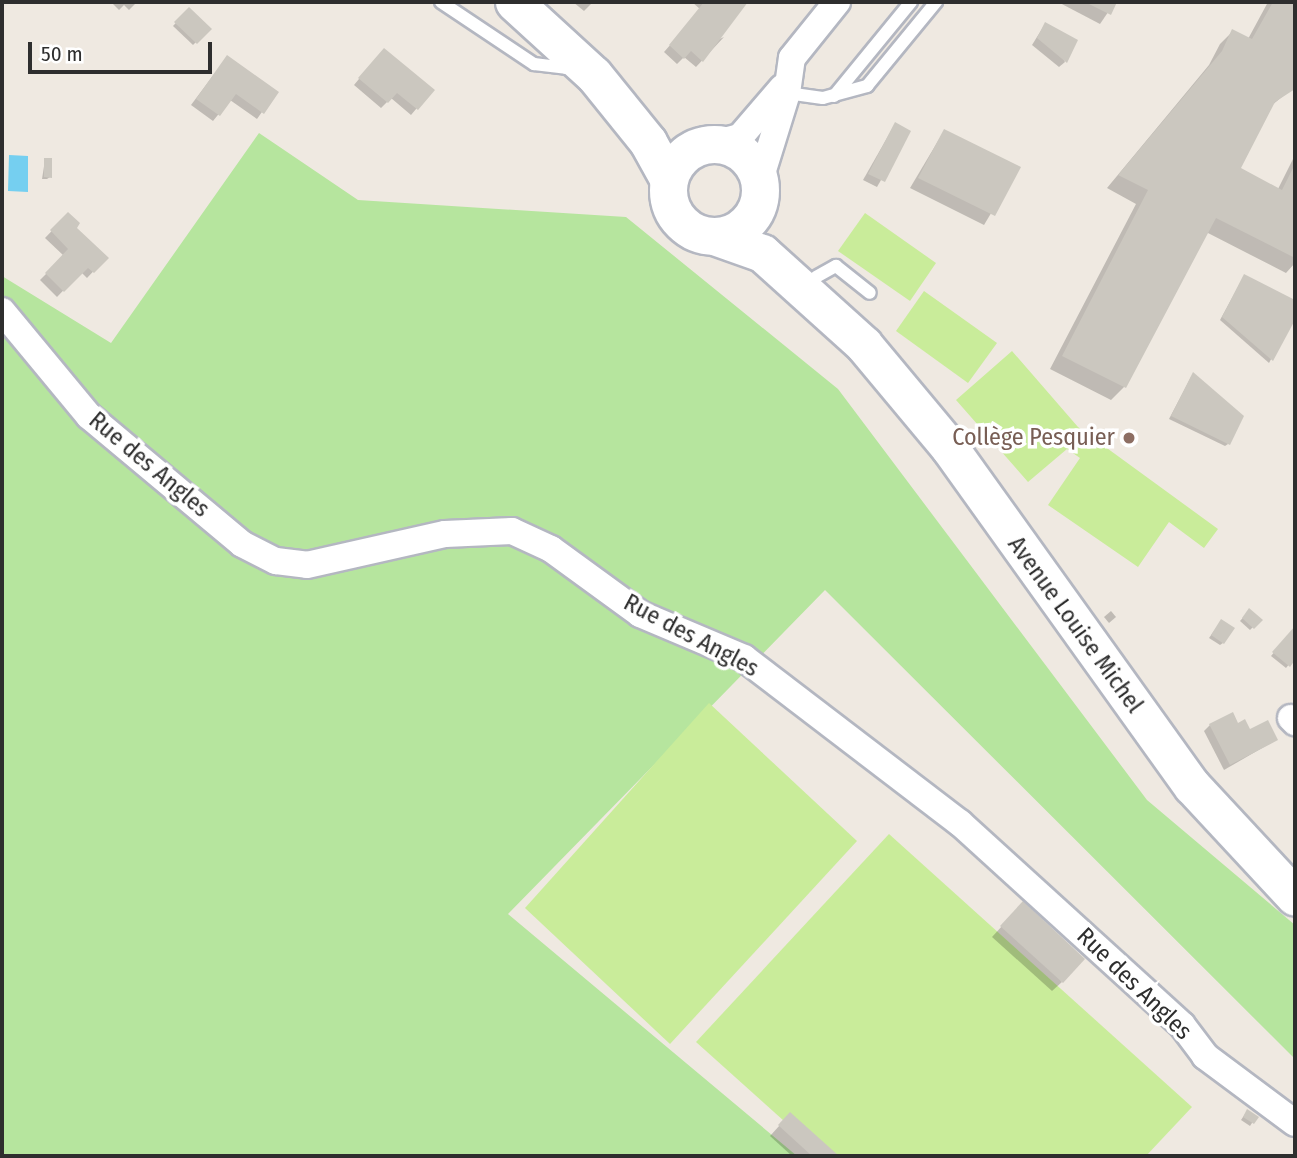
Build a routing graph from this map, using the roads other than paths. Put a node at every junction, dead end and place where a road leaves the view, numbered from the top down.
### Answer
1 (441, 2) edge
2 (514, 2) edge
3 (837, 2) edge
4 (911, 2) edge
5 (936, 2) edge
6 (586, 66) junction
7 (788, 86) junction
8 (834, 96) junction
9 (708, 144) junction
10 (669, 180) junction
11 (760, 188) junction
12 (717, 237) junction
13 (816, 277) junction
14 (870, 293) dead end
15 (2, 311) edge
16 (864, 345) junction
17 (1295, 897) edge
18 (1295, 1124) edge

1 - 6 lane
2 - 6 street
3 - 7 street
4 - 8 lane
5 - 8 lane
6 - 9 street
6 - 10 street
7 - 8 lane
7 - 9 street
7 - 11 street
9 - 10 street
9 - 11 street
10 - 12 street
11 - 12 street
11 - 13 street, Avenue Louise Michel
12 - 16 street, Avenue Louise Michel
13 - 14 lane
13 - 16 street, Avenue Louise Michel
15 - 18 street, Rue des Angles
16 - 17 street, Avenue Louise Michel

